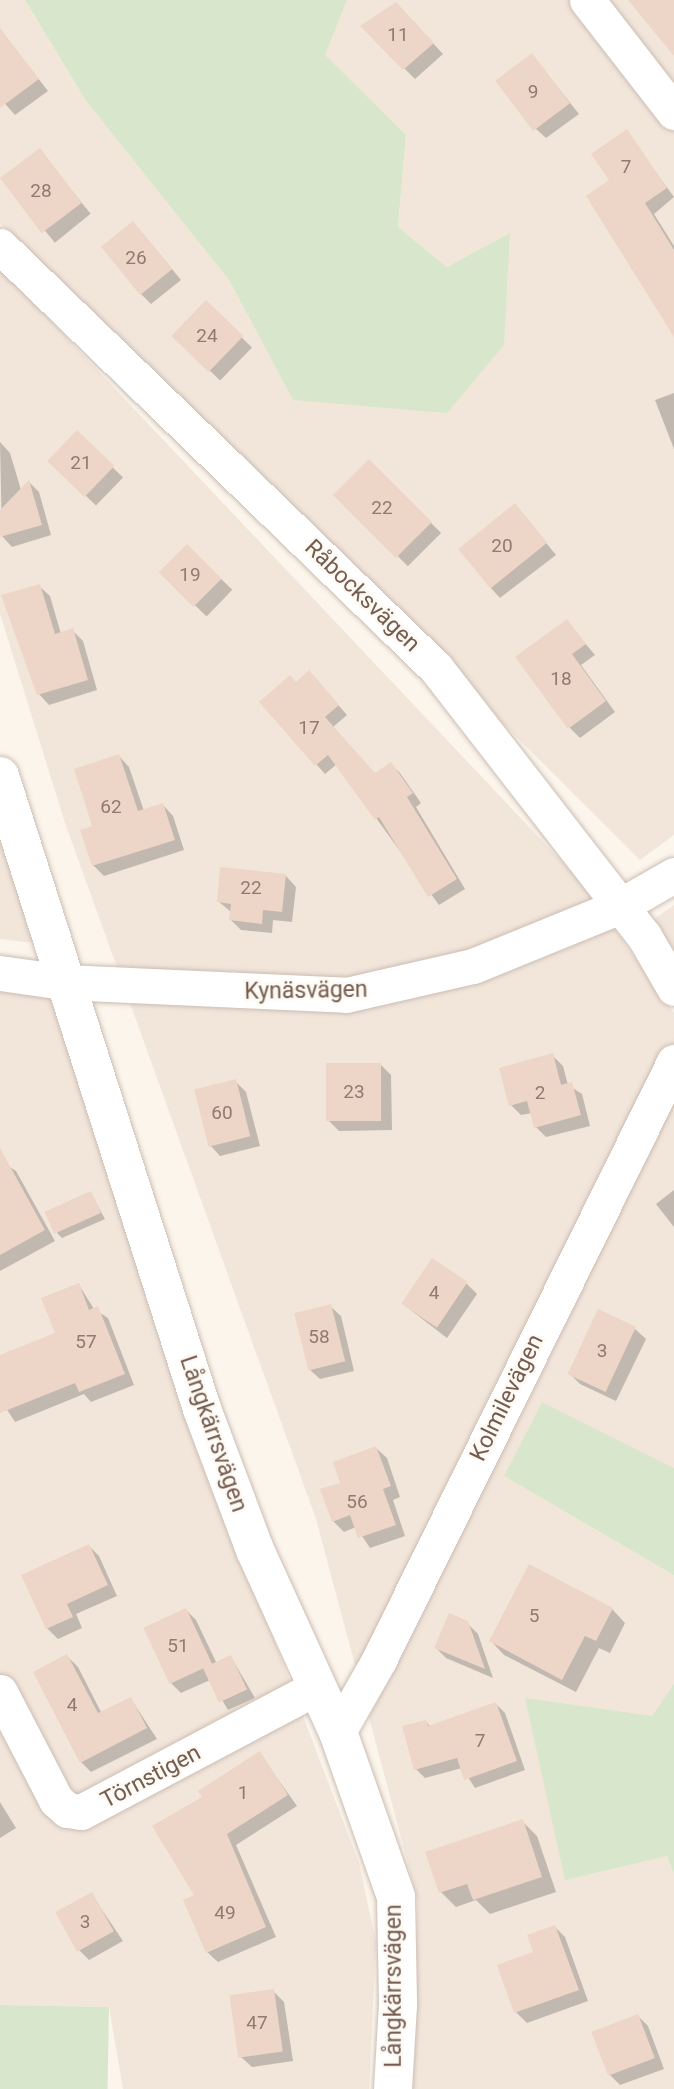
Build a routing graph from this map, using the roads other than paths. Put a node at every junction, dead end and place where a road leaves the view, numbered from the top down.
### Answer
1 (587, 0) edge
2 (674, 112) edge
3 (0, 246) edge
4 (0, 776) edge
5 (674, 875) edge
6 (621, 906) junction
7 (0, 973) edge
8 (64, 982) junction
9 (674, 988) edge
10 (674, 1062) edge
11 (315, 1688) junction
12 (0, 1692) edge
13 (338, 1732) junction
14 (393, 2089) edge

1 - 2 street
3 - 6 street, Råbocksvägen
4 - 8 street, Långkärrsvägen
5 - 6 street, Kynäsvägen
6 - 8 street, Kynäsvägen
6 - 9 street, Råbocksvägen
7 - 8 street, Kynäsvägen
8 - 11 street, Långkärrsvägen
10 - 13 street, Kolmilevägen
11 - 12 street, Törnstigen
11 - 13 street, Långkärrsvägen
13 - 14 street, Långkärrsvägen

